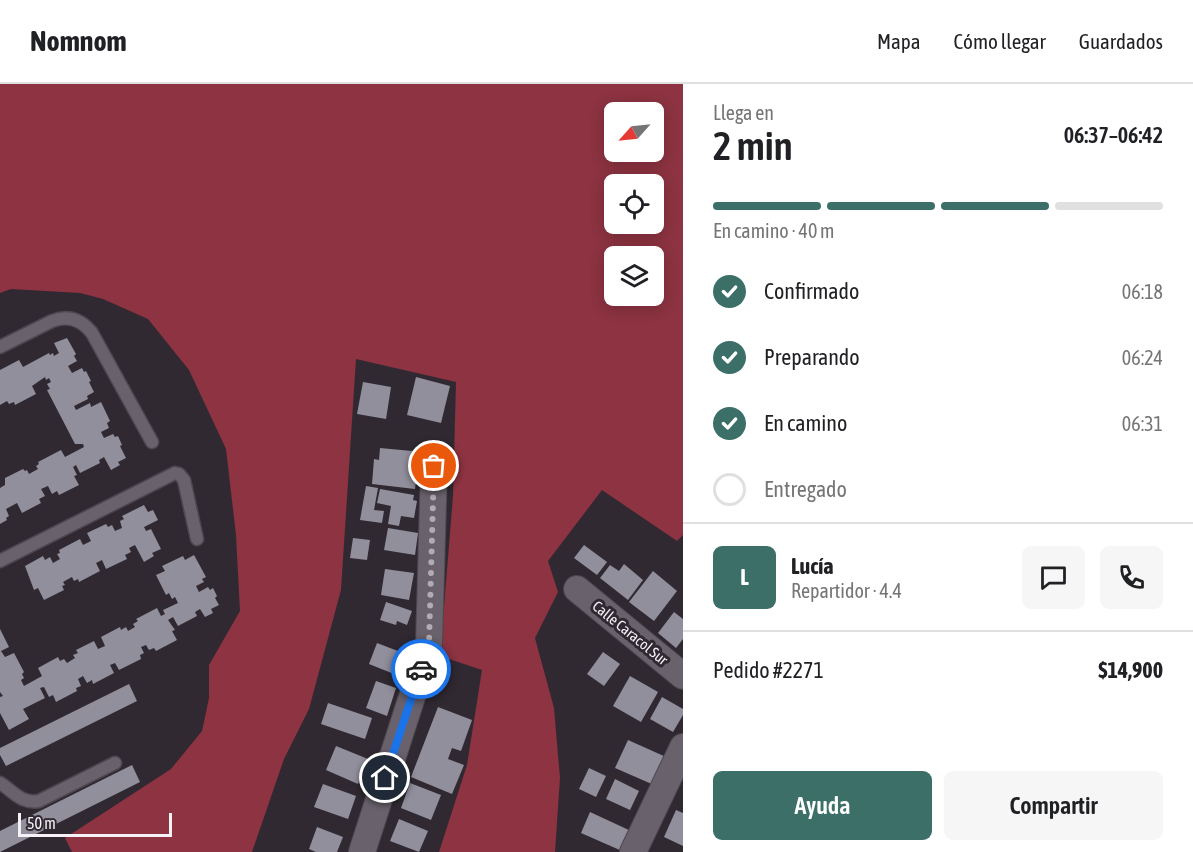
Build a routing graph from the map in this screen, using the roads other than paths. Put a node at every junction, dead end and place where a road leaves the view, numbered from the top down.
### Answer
1 (0, 347) edge
2 (152, 442) dead end
3 (434, 466) dead end
4 (197, 538) dead end
5 (0, 561) edge
6 (577, 589) dead end
7 (683, 676) edge
8 (683, 747) edge
9 (115, 763) dead end
10 (0, 783) edge
11 (362, 852) edge
12 (633, 852) edge

1 - 2 lane
3 - 11 street
4 - 5 lane
6 - 7 street, Calle Caracol Sur
8 - 12 street
9 - 10 lane

